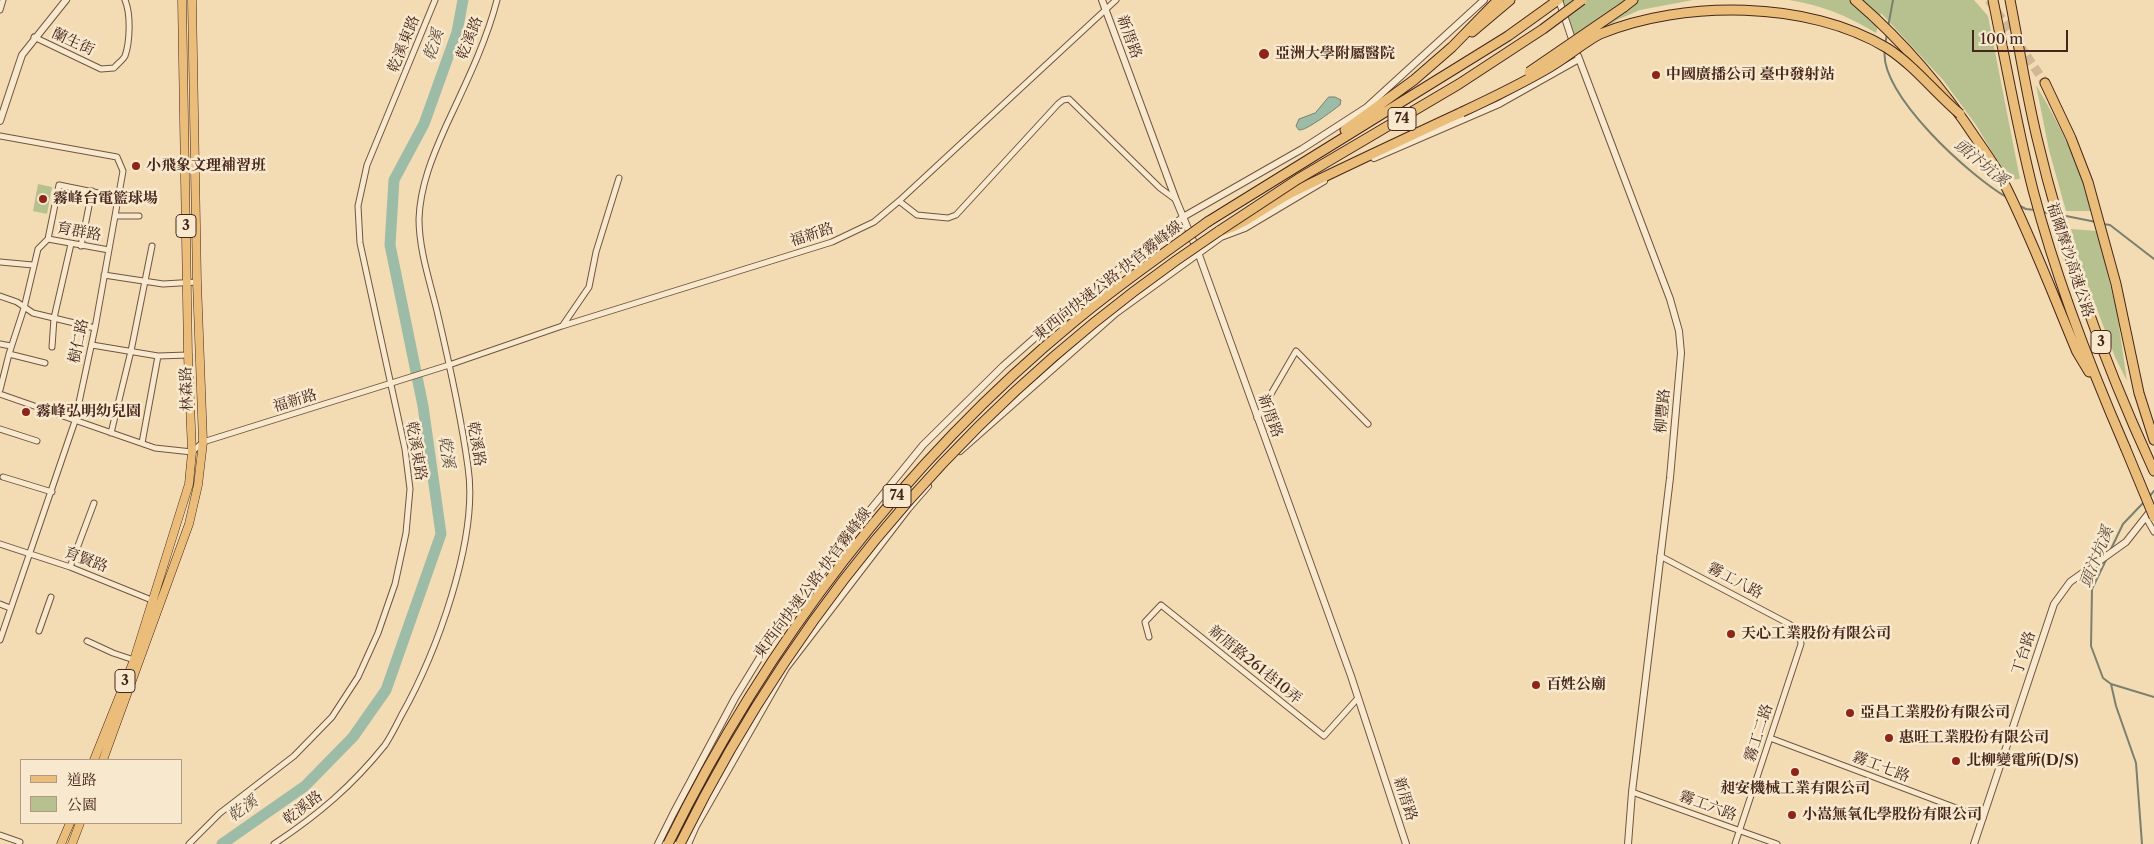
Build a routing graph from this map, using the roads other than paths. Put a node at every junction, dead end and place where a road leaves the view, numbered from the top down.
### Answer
1 (3, 0) edge
2 (66, 0) edge
3 (125, 0) edge
4 (182, 0) edge
5 (192, 0) edge
6 (435, 0) edge
7 (497, 0) edge
8 (1102, 0) edge
9 (1116, 0) edge
10 (1484, 0) edge
11 (1498, 0) edge
12 (1510, 0) edge
13 (1558, 0) edge
14 (1582, 0) edge
15 (1633, 0) edge
16 (1855, 0) edge
17 (1994, 0) edge
18 (2010, 0) edge
19 (0, 10) edge
20 (1105, 10) junction
21 (34, 37) junction
22 (1452, 47) junction
23 (1579, 58) junction
24 (2045, 83) tunnel mouth
25 (1462, 112) junction
26 (1960, 114) junction
27 (0, 121) edge
28 (0, 136) edge
29 (619, 178) dead end
30 (92, 191) junction
31 (118, 197) junction
32 (1176, 200) junction
33 (899, 201) junction
34 (115, 216) junction
35 (139, 216) dead end
36 (1183, 217) junction
37 (1209, 220) junction
38 (1219, 231) junction
39 (48, 239) junction
40 (71, 244) junction
41 (81, 246) junction
42 (152, 246) dead end
43 (109, 250) junction
44 (1199, 255) junction
45 (0, 262) edge
46 (33, 265) junction
47 (104, 275) junction
48 (146, 282) junction
49 (186, 282) junction
50 (197, 282) junction
51 (0, 296) edge
52 (24, 308) junction
53 (54, 318) junction
54 (562, 326) junction
55 (95, 328) junction
56 (0, 344) edge
57 (92, 345) junction
58 (11, 346) junction
59 (52, 347) dead end
60 (131, 351) junction
61 (9, 354) junction
62 (188, 355) junction
63 (158, 356) junction
64 (45, 363) dead end
65 (449, 365) junction
66 (392, 383) junction
67 (2100, 390) junction
68 (0, 392) edge
69 (1257, 418) junction
70 (75, 421) junction
71 (1368, 424) dead end
72 (0, 429) edge
73 (111, 433) junction
74 (2154, 440) edge
75 (37, 441) dead end
76 (203, 442) junction
77 (142, 443) junction
78 (192, 452) junction
79 (2154, 471) edge
80 (3, 477) dead end
81 (52, 492) junction
82 (94, 503) dead end
83 (2154, 506) edge
84 (2150, 518) edge
85 (2154, 532) edge
86 (0, 544) edge
87 (30, 554) junction
88 (1660, 556) junction
89 (70, 567) junction
90 (51, 597) dead end
91 (151, 599) junction
92 (0, 604) edge
93 (161, 604) junction
94 (10, 608) junction
95 (1797, 629) joint
96 (39, 631) dead end
97 (1149, 637) dead end
98 (0, 640) edge
99 (87, 641) dead end
100 (134, 660) junction
101 (1358, 698) junction
102 (1770, 738) junction
103 (94, 759) edge
104 (103, 759) edge
105 (1632, 792) junction
106 (1983, 818) junction
107 (70, 824) edge
108 (80, 824) edge
109 (1740, 830) junction
110 (0, 835) edge
111 (19, 844) edge
112 (61, 844) edge
113 (72, 844) edge
114 (189, 844) edge
115 (274, 844) edge
116 (658, 844) edge
117 (668, 844) edge
118 (680, 844) edge
119 (688, 844) edge
120 (1406, 844) edge
121 (1628, 844) edge
122 (1735, 844) edge
123 (1777, 844) edge
124 (1974, 844) edge

1 - 19 street
2 - 21 street
3 - 21 street, 蘭生街
4 - 49 main road, 林森路 / 3
5 - 50 main road, 林森路 / 3
6 - 66 street, 乾溪東路
7 - 65 street, 乾溪路
8 - 20 street, 新厝路
9 - 20 street, 福新路
10 - 36 street
11 - 22 highway
12 - 22 highway
13 - 23 street, 柳豐路
13 - 37 highway, 74
14 - 38 highway, 74, bridge
15 - 25 highway, bridge
16 - 26 highway, bridge
17 - 67 highway, 福爾摩沙高速公路 / 3
18 - 79 highway, 福爾摩沙高速公路 / 3
20 - 32 street, 新厝路
20 - 33 street, 福新路
21 - 27 street
22 - 37 highway
23 - 44 street
23 - 88 street, 柳豐路
24 - 74 highway
25 - 26 highway, bridge
25 - 38 highway, bridge
26 - 67 highway
28 - 31 street, 樹仁路
29 - 54 street
30 - 31 street
30 - 39 street
30 - 41 street
31 - 34 street, 樹仁路
32 - 33 street
32 - 36 street, 新厝路
33 - 54 street, 福新路
34 - 35 street
34 - 43 street, 樹仁路
36 - 44 street, 新厝路
36 - 116 street
37 - 117 highway, 東西向快速公路 快官霧峰線 / 74, bridge
38 - 118 highway, 東西向快速公路 快官霧峰線 / 74, bridge
39 - 40 street, 育群路
39 - 46 street, 育群路
40 - 41 street, 育群路
40 - 53 street
41 - 43 street, 育群路
42 - 48 street
43 - 47 street, 樹仁路
44 - 69 street, 新厝路
44 - 119 street
45 - 46 street
46 - 52 street, 育群路
47 - 48 street
47 - 55 street, 樹仁路
48 - 49 street
48 - 60 street
49 - 50 street
49 - 62 main road, 林森路 / 3
50 - 76 main road, 林森路 / 3
51 - 52 street
52 - 53 street
52 - 58 street, 育群路
53 - 55 street
53 - 59 street
54 - 65 street, 福新路
55 - 57 street, 樹仁路
56 - 58 street
57 - 60 street
57 - 70 street, 樹仁路
58 - 61 street, 育群路
60 - 63 street
60 - 73 street
61 - 64 street
61 - 68 street, 育群路
62 - 63 street
62 - 78 main road, 林森路 / 3
63 - 77 street
65 - 66 street, 福新路
65 - 115 street, 乾溪路
66 - 76 street, 福新路
66 - 114 street, 乾溪東路
67 - 84 highway, 福爾摩沙高速公路 / 3, bridge
68 - 70 street
69 - 71 street
69 - 101 street, 新厝路
70 - 73 street
70 - 81 street, 樹仁路
72 - 75 street
73 - 77 street
76 - 78 street
76 - 93 main road, 林森路 / 3
77 - 78 street
78 - 91 main road, 林森路 / 3
80 - 81 street
81 - 87 street, 樹仁路
82 - 89 street
83 - 84 street, 丁台路
84 - 85 street
84 - 106 street, 丁台路
86 - 87 street, 育賢路
87 - 89 street, 育賢路
87 - 94 street, 樹仁路
88 - 95 street, 霧工八路
88 - 105 street, 柳豐路
89 - 91 street, 育賢路
90 - 96 street
91 - 93 street, 育賢路
91 - 100 main road, 林森路 / 3
92 - 94 street
93 - 104 main road, 林森路 / 3
94 - 98 street, 樹仁路
95 - 102 street, 霧工二路
97 - 101 street, 新厝路261巷10弄
99 - 100 street
100 - 103 main road, 林森路 / 3
101 - 120 street, 新厝路
102 - 106 street, 霧工七路
102 - 109 street, 霧工二路
105 - 109 street, 霧工六路
105 - 121 street, 柳豐路
106 - 124 street, 丁台路
107 - 112 main road
108 - 113 main road
109 - 122 street, 霧工二路
109 - 123 street, 霧工六路
110 - 111 street

